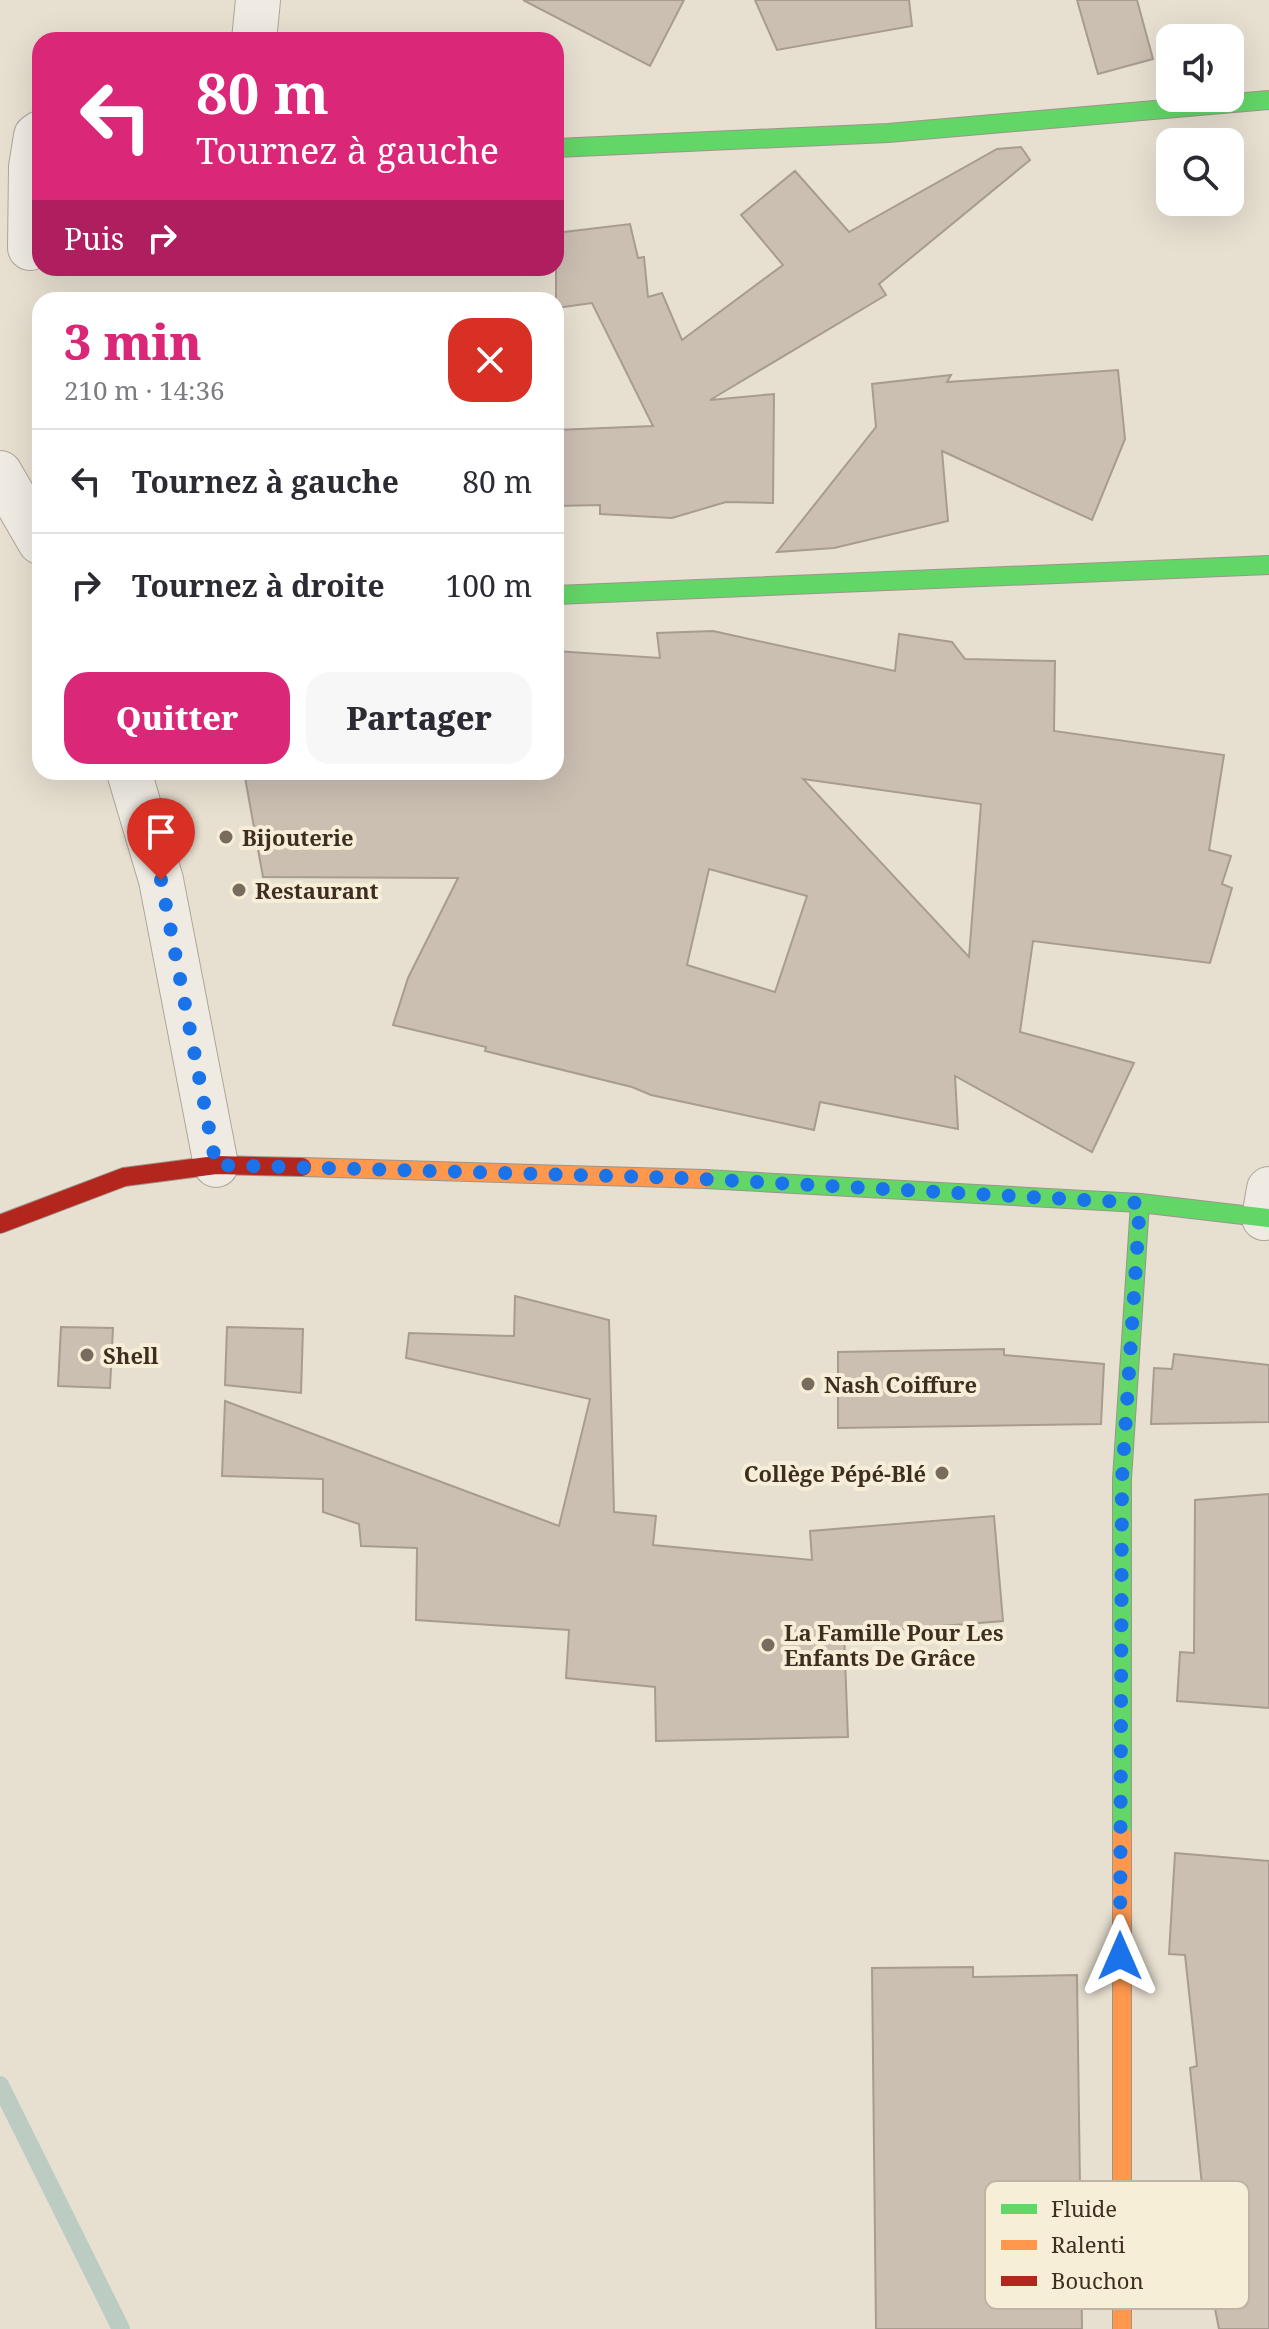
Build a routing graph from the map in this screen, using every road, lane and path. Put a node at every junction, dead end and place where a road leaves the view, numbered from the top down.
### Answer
1 (258, 0) edge
2 (255, 32) edge
3 (1269, 100) edge
4 (564, 148) edge
5 (32, 161) edge
6 (30, 248) dead end
7 (0, 473) edge
8 (32, 528) edge
9 (1269, 565) edge
10 (564, 595) edge
11 (131, 780) edge
12 (216, 1165) junction
13 (1140, 1203) junction
14 (1267, 1208) edge
15 (0, 1224) edge
16 (1122, 2181) edge

1 - 2 street
3 - 4 street
5 - 6 street
7 - 8 street
9 - 10 street
11 - 12 street
12 - 13 street
12 - 15 street
13 - 14 street
13 - 16 street

